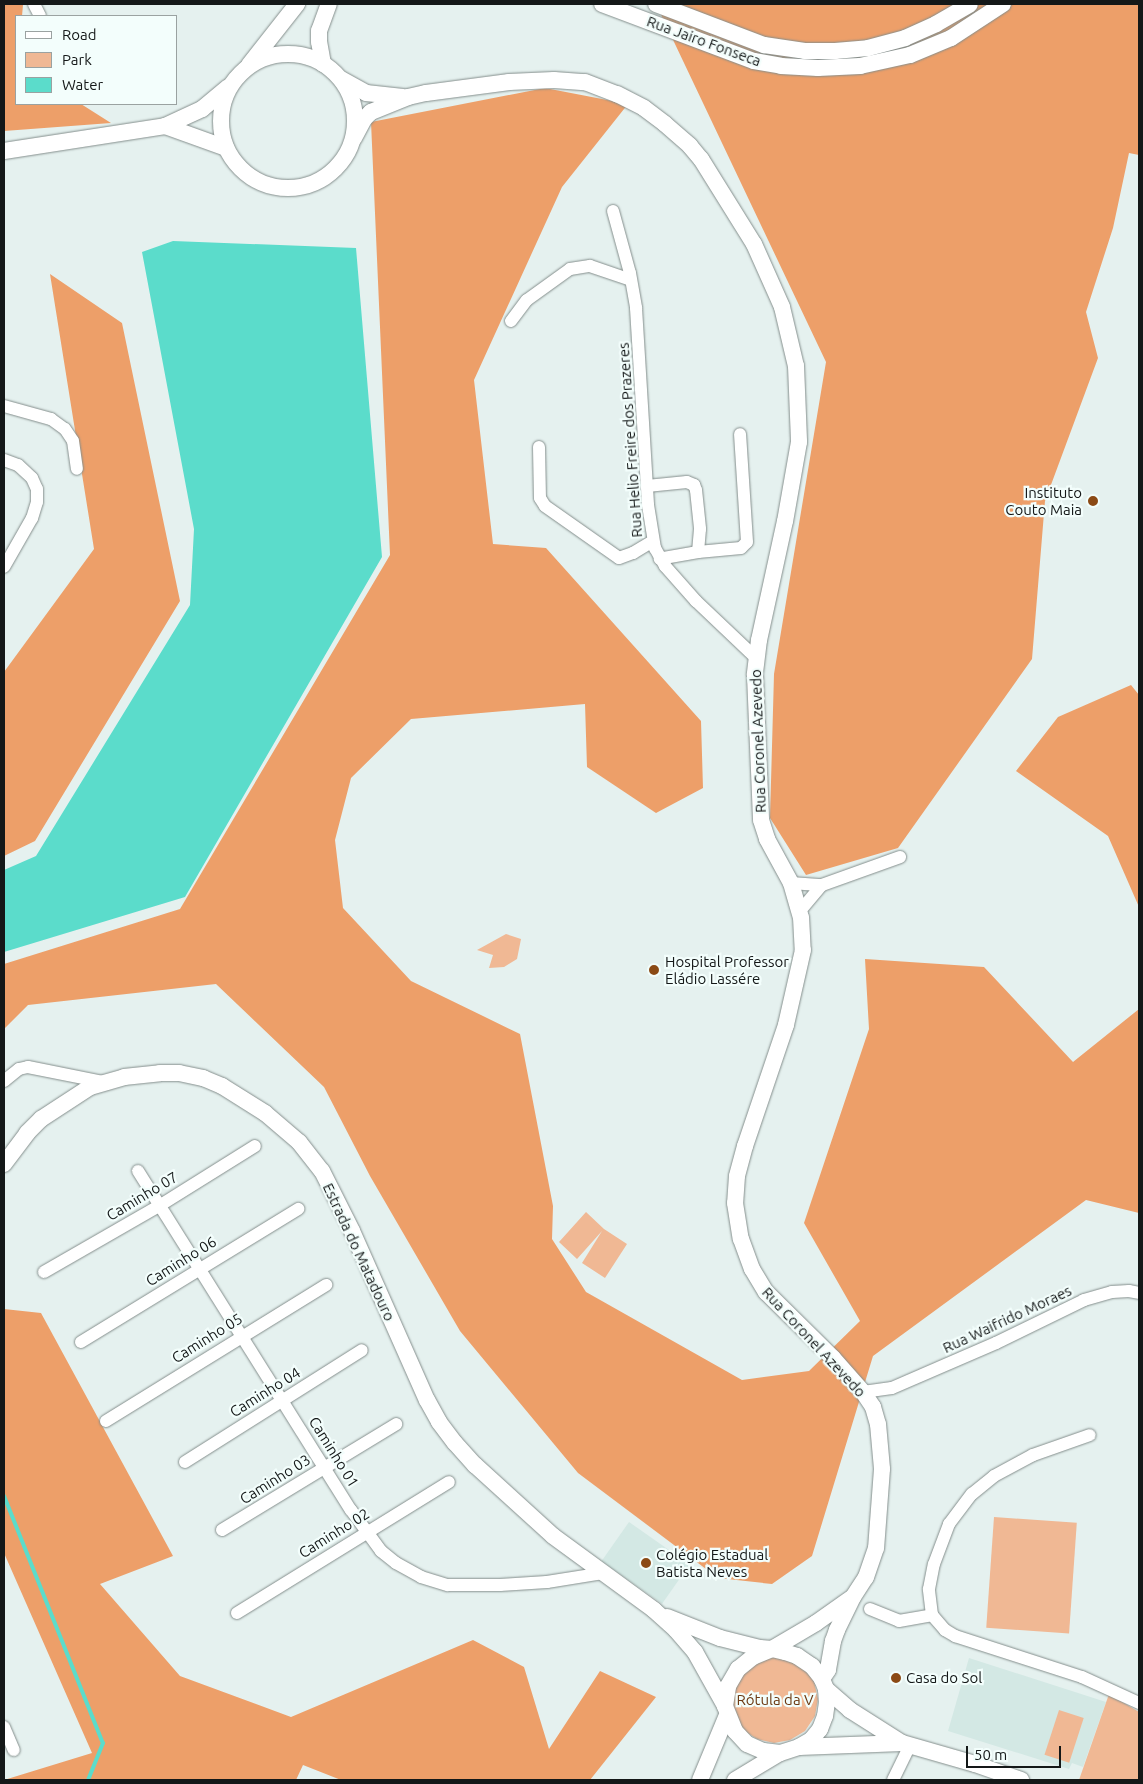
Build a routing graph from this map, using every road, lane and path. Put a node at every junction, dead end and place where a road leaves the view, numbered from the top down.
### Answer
1 (297, 4) edge
2 (329, 4) edge
3 (602, 4) edge
4 (656, 4) edge
5 (970, 4) edge
6 (1003, 4) edge
7 (324, 64) junction
8 (247, 67) junction
9 (341, 79) junction
10 (233, 82) junction
11 (408, 97) junction
12 (165, 126) junction
13 (354, 138) junction
14 (226, 148) junction
15 (4, 150) edge
16 (613, 211) dead end
17 (631, 280) junction
18 (511, 321) dead end
19 (4, 406) edge
20 (740, 434) dead end
21 (539, 447) dead end
22 (4, 460) edge
23 (77, 469) dead end
24 (647, 486) junction
25 (653, 541) junction
26 (698, 552) junction
27 (660, 559) junction
28 (4, 567) edge
29 (756, 658) junction
30 (900, 857) dead end
31 (791, 883) junction
32 (822, 885) junction
33 (800, 911) junction
34 (4, 1081) edge
35 (104, 1082) junction
36 (255, 1146) dead end
37 (4, 1164) edge
38 (138, 1171) dead end
39 (159, 1206) junction
40 (298, 1209) dead end
41 (199, 1269) junction
42 (44, 1272) dead end
43 (326, 1285) dead end
44 (1139, 1293) edge
45 (241, 1336) junction
46 (81, 1342) dead end
47 (362, 1350) dead end
48 (892, 1388) junction
49 (863, 1392) junction
50 (283, 1400) junction
51 (873, 1407) junction
52 (106, 1421) dead end
53 (396, 1424) dead end
54 (1090, 1435) dead end
55 (185, 1462) dead end
56 (325, 1467) junction
57 (449, 1482) dead end
58 (222, 1530) dead end
59 (367, 1532) junction
60 (604, 1573) junction
61 (853, 1597) junction
62 (870, 1609) dead end
63 (654, 1610) junction
64 (237, 1613) dead end
65 (932, 1615) junction
66 (772, 1649) junction
67 (824, 1684) junction
68 (1139, 1703) edge
69 (726, 1711) junction
70 (4, 1727) edge
71 (906, 1744) junction
72 (799, 1747) junction
73 (14, 1750) dead end
74 (780, 1753) junction
75 (700, 1780) edge
76 (735, 1780) edge
77 (893, 1780) edge
78 (1021, 1780) edge

1 - 8 main road
2 - 7 main road
3 - 6 main road, Rua Jairo Fonseca
4 - 5 main road, Rua Jairo Fonseca
7 - 8 main road
7 - 9 main road
8 - 10 main road
9 - 11 main road
9 - 13 main road
10 - 12 main road
10 - 14 main road
11 - 13 main road
11 - 29 main road, Rua Coronel Azevedo
12 - 14 main road
12 - 15 main road
13 - 14 main road
16 - 17 street, Rua Helio Freire dos Prazeres
17 - 18 street
17 - 24 street, Rua Helio Freire dos Prazeres
19 - 23 street
20 - 26 street
21 - 25 street
22 - 28 street
24 - 25 street, Rua Helio Freire dos Prazeres
24 - 26 street
25 - 27 street, Rua Helio Freire dos Prazeres
26 - 27 street
27 - 29 street, Rua Helio Freire dos Prazeres
29 - 31 main road, Rua Coronel Azevedo
30 - 32 street
31 - 32 street
31 - 33 main road, Rua Coronel Azevedo
32 - 33 street
33 - 49 main road, Rua Coronel Azevedo
34 - 35 street
35 - 37 main road, Estrada do Matadouro
35 - 60 main road, Estrada do Matadouro
36 - 39 street, Caminho 07
38 - 39 street, Caminho 01
39 - 41 street, Caminho 01
39 - 42 street, Caminho 07
40 - 41 street, Caminho 06
41 - 45 street, Caminho 01
41 - 46 street, Caminho 06
43 - 45 street, Caminho 05
44 - 48 street, Rua Waifrido Moraes
45 - 50 street, Caminho 01
45 - 52 street, Caminho 05
47 - 50 street, Caminho 04
48 - 49 street, Rua Waifrido Moraes
48 - 51 street, Rua Waifrido Moraes
49 - 51 main road, Rua Coronel Azevedo
50 - 55 street, Caminho 04
50 - 56 street, Caminho 01
51 - 61 main road, Rua Coronel Azevedo
53 - 56 street, Caminho 03
54 - 65 street
56 - 58 street, Caminho 03
56 - 59 street, Caminho 01
57 - 59 street, Caminho 02
59 - 60 street, Caminho 01
59 - 64 street, Caminho 02
60 - 63 main road, Estrada do Matadouro
61 - 66 main road, Rua Coronel Azevedo
61 - 67 main road, Rua Coronel Azevedo
62 - 65 street
63 - 66 main road, Estrada do Matadouro
63 - 69 main road, Estrada do Matadouro
65 - 68 street
66 - 67 main road
66 - 69 main road
67 - 71 main road
67 - 72 main road
69 - 74 main road
69 - 75 main road
70 - 73 street
71 - 72 main road
71 - 77 street
71 - 78 main road
72 - 74 main road
74 - 76 main road

